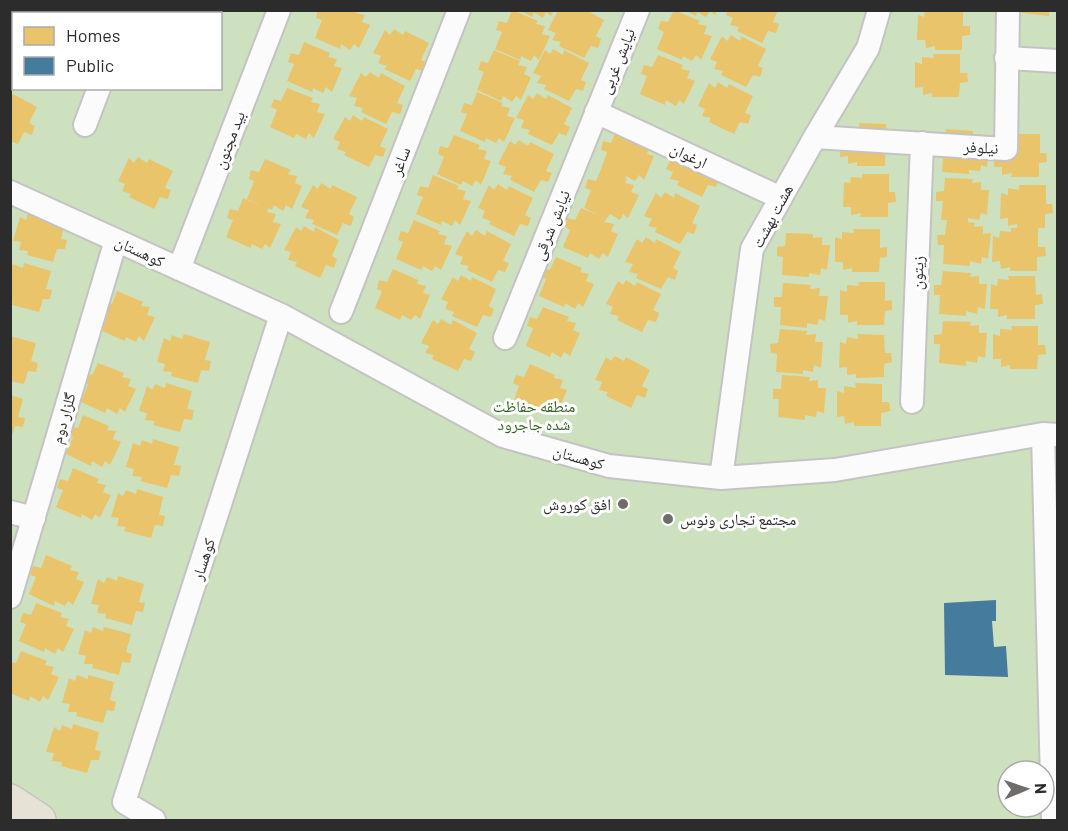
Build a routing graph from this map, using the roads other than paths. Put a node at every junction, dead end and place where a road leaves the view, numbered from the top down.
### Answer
1 (279, 10) edge
2 (459, 10) edge
3 (638, 10) edge
4 (879, 10) edge
5 (1008, 10) edge
6 (1006, 58) junction
7 (1058, 61) edge
8 (98, 90) edge
9 (596, 112) junction
10 (85, 125) dead end
11 (815, 137) junction
12 (922, 143) junction
13 (10, 192) edge
14 (781, 198) junction
15 (116, 240) junction
16 (179, 268) junction
17 (341, 312) dead end
18 (281, 315) junction
19 (505, 338) dead end
20 (912, 402) dead end
21 (1050, 435) edge
22 (721, 478) junction
23 (10, 512) edge
24 (34, 518) junction
25 (10, 597) edge
26 (10, 801) edge
27 (39, 820) edge
28 (154, 820) edge
29 (1053, 820) edge

1 - 16 street, بید مجنون
2 - 17 street, ساغر
3 - 9 street, نیایش غربی
4 - 11 street, هشت بهشت
5 - 6 street
6 - 7 street
6 - 12 street, نیلوفر
8 - 10 street
9 - 14 street, ارغوان
9 - 19 street, نیایش شرقی
11 - 12 street, نیلوفر
11 - 14 street, هشت بهشت
12 - 20 street, زیتون
13 - 15 street, کوهستان
14 - 22 street, هشت بهشت
15 - 16 street, کوهستان
15 - 24 street, گلزار دوم
16 - 18 street, کوهستان
18 - 22 street, کوهستان
18 - 28 street, کوهسار
21 - 22 street, کوهستان
21 - 29 street
23 - 24 street
24 - 25 street, گلزار دوم
26 - 27 main road

